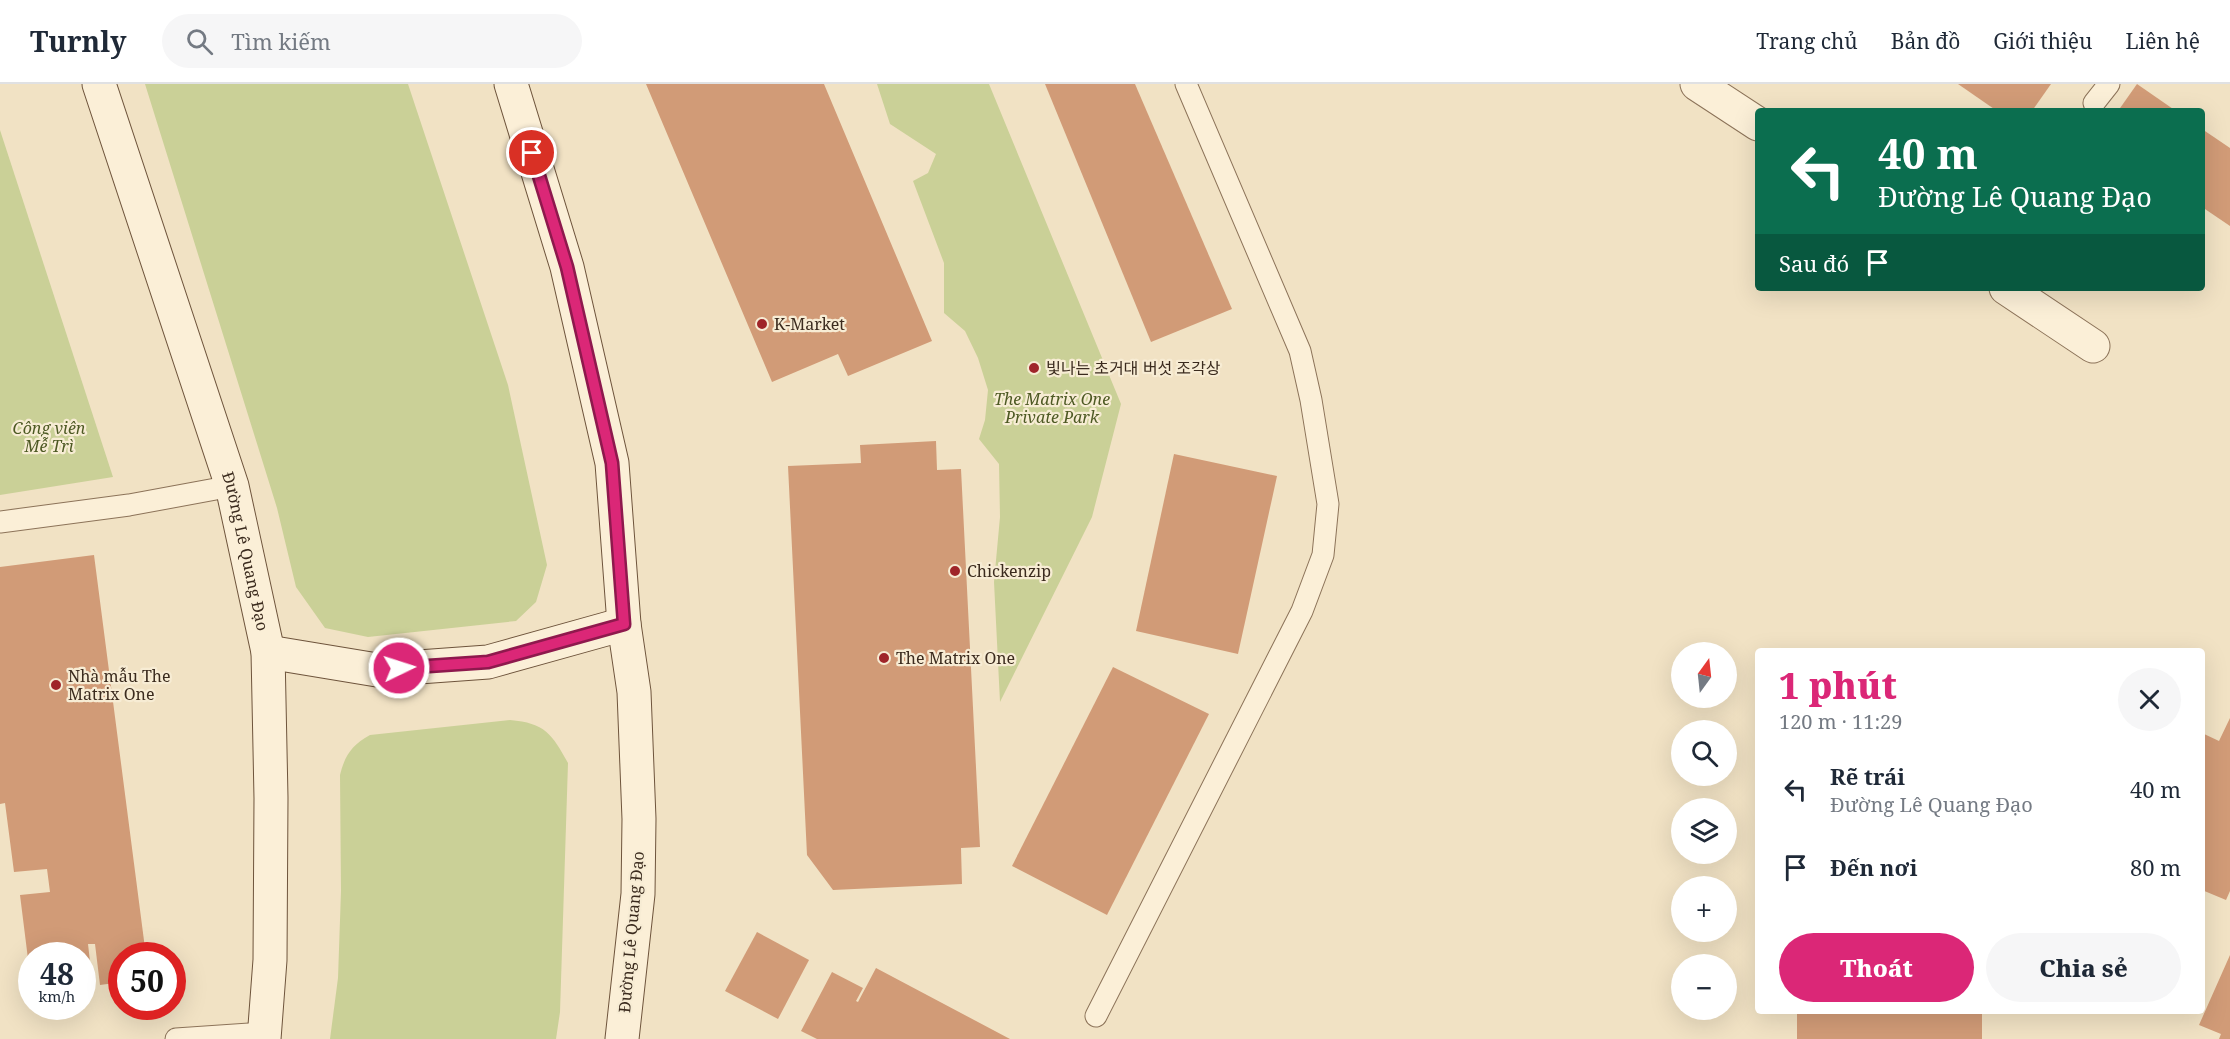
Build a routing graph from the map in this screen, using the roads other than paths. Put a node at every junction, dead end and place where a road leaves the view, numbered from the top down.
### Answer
1 (99, 84) edge
2 (511, 84) edge
3 (1186, 84) edge
4 (1697, 84) edge
5 (2109, 84) edge
6 (2094, 103) dead end
7 (1755, 122) edge
8 (2010, 291) edge
9 (2093, 346) dead end
10 (232, 486) junction
11 (0, 522) edge
12 (624, 624) junction
13 (268, 652) junction
14 (1096, 1016) dead end
15 (265, 1036) edge
16 (176, 1039) edge
17 (622, 1039) edge

1 - 10 main road, Đường Lê Quang Đạo
2 - 12 main road, Đường Lê Quang Đạo
3 - 14 lane
4 - 7 main road
5 - 6 lane
8 - 9 main road
10 - 11 lane
10 - 13 main road, Đường Lê Quang Đạo
12 - 13 main road
12 - 17 main road, Đường Lê Quang Đạo
13 - 15 main road, Đường Lê Quang Đạo
15 - 16 lane

